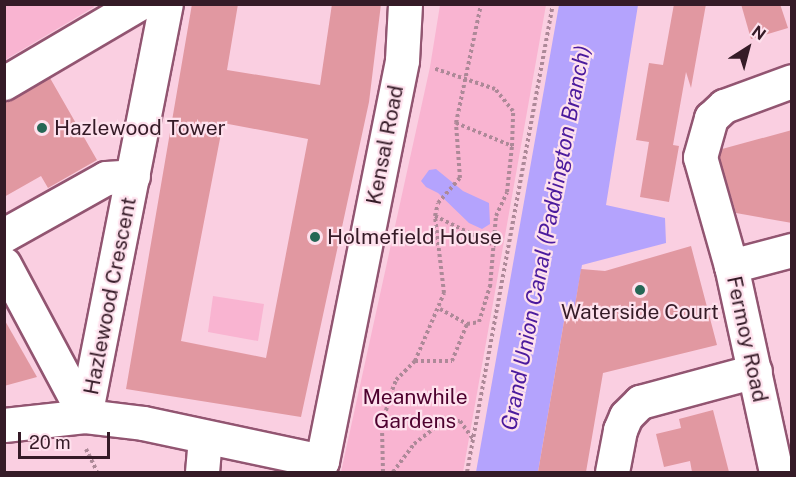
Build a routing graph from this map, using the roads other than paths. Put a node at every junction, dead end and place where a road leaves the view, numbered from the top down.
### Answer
1 (138, 4) edge
2 (166, 4) edge
3 (405, 4) edge
4 (792, 81) edge
5 (4, 83) edge
6 (134, 176) junction
7 (4, 235) edge
8 (792, 250) edge
9 (4, 264) edge
10 (731, 266) junction
11 (755, 371) junction
12 (61, 373) junction
13 (95, 379) junction
14 (85, 416) junction
15 (4, 425) edge
16 (205, 437) junction
17 (202, 472) edge
18 (612, 472) edge
19 (776, 472) edge

1 - 5 street
2 - 6 street, Hazlewood Crescent
3 - 16 street, Kensal Road
4 - 10 street
6 - 7 street, Hazlewood Crescent
6 - 13 street, Hazlewood Crescent
8 - 10 street, Fermoy Road
9 - 12 street
10 - 11 street, Fermoy Road
11 - 18 street
11 - 19 street, Fermoy Road
12 - 13 street
12 - 14 street
13 - 14 street, Hazlewood Crescent
14 - 15 street
14 - 16 street
16 - 17 street

